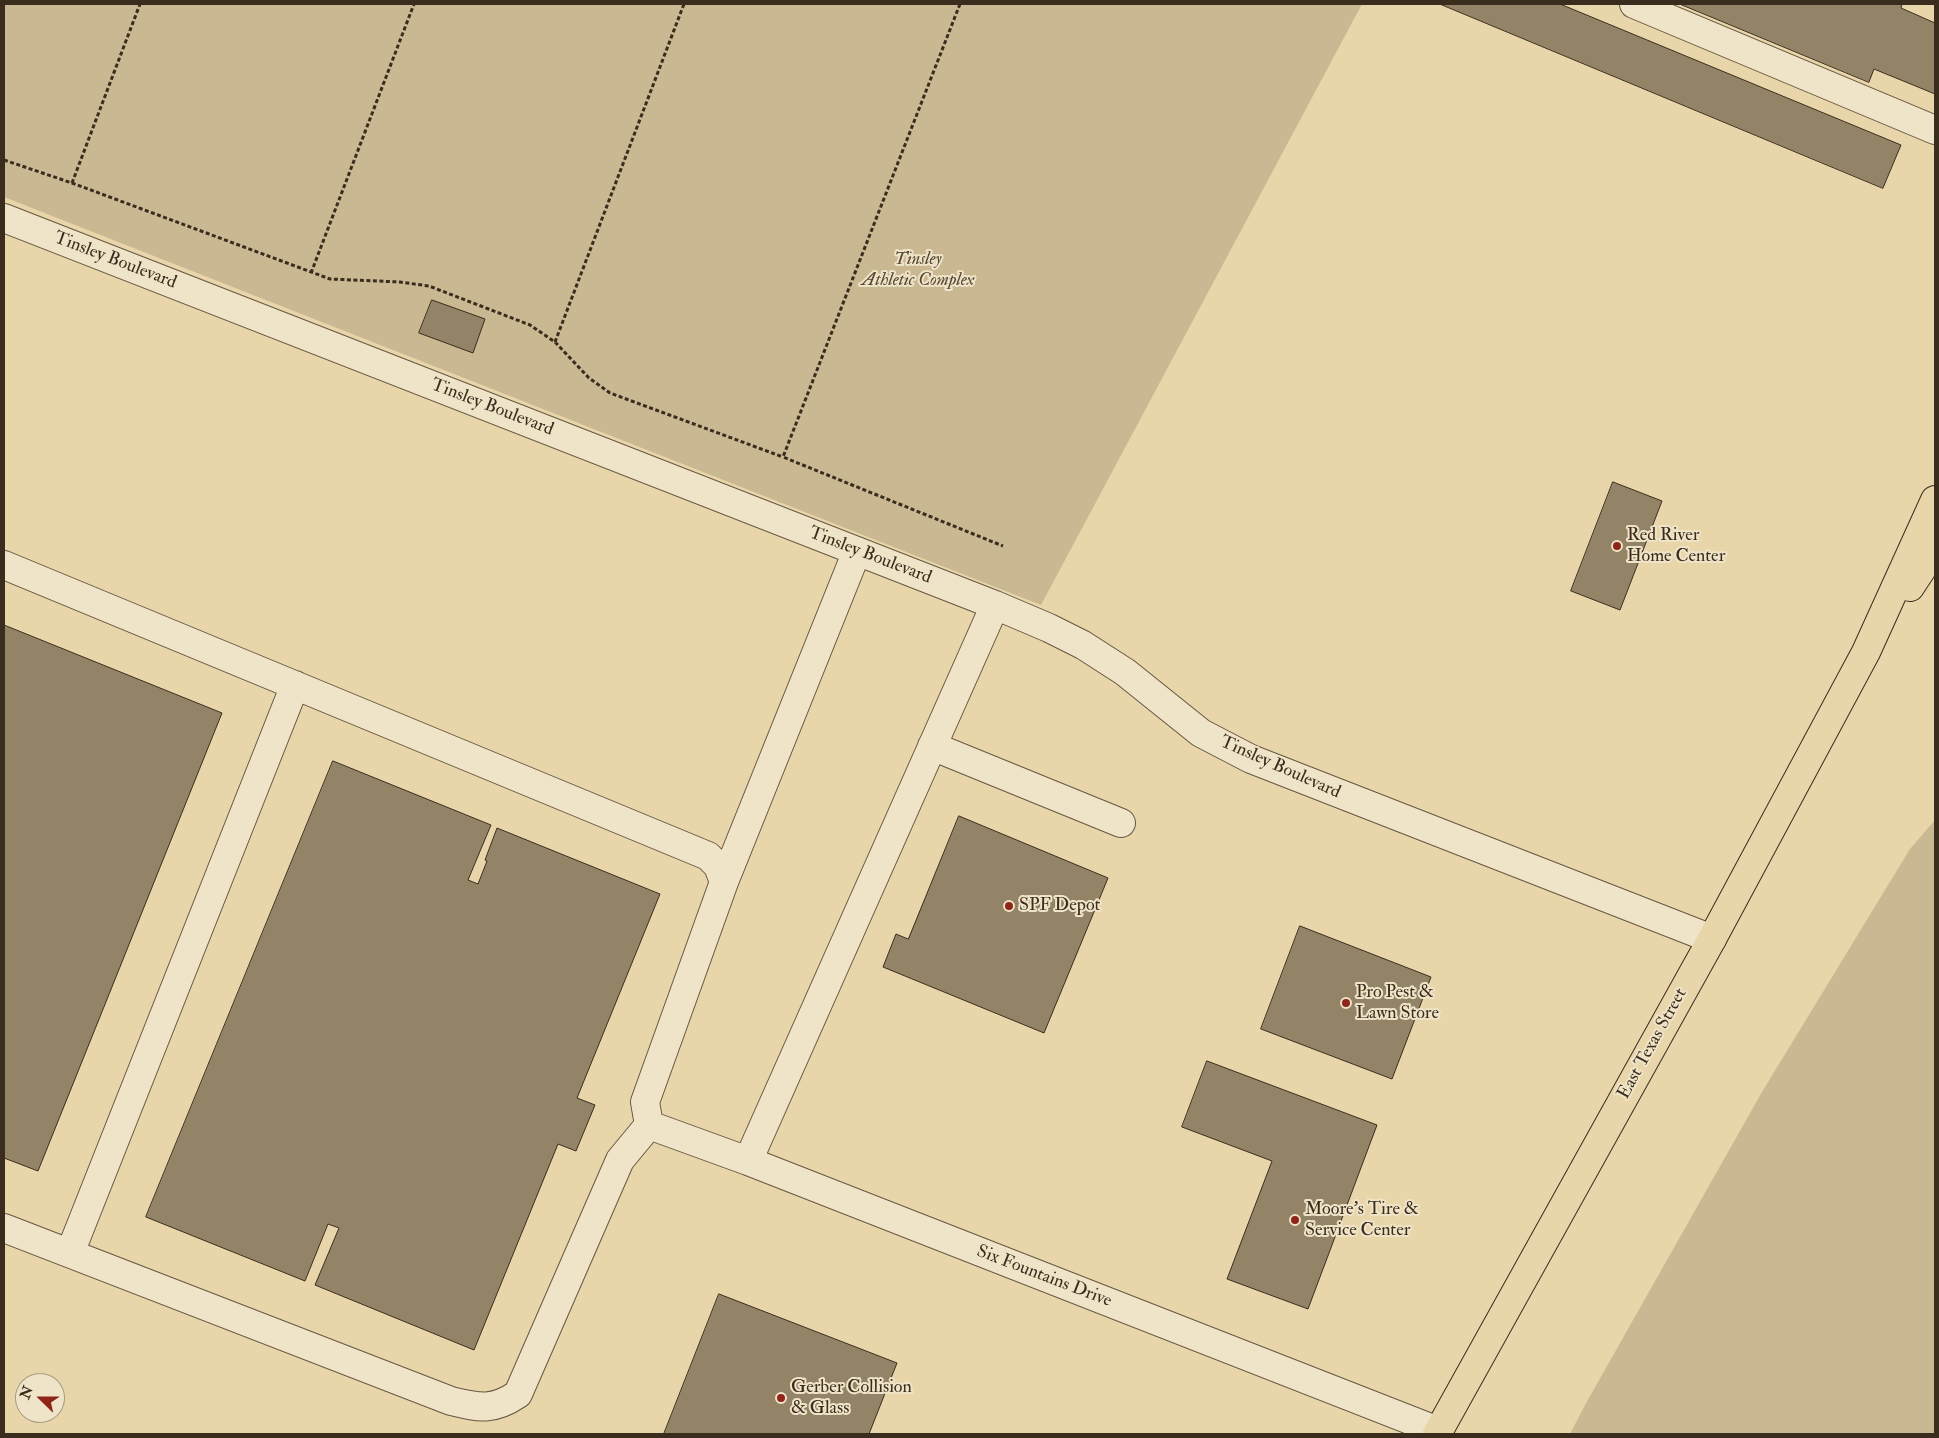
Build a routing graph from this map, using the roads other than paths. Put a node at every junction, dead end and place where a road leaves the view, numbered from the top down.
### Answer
1 (1634, 4) edge
2 (1935, 130) edge
3 (4, 218) edge
4 (1935, 500) edge
5 (1935, 549) edge
6 (858, 551) junction
7 (4, 565) edge
8 (995, 605) junction
9 (1866, 652) junction
10 (295, 685) junction
11 (932, 746) junction
12 (1121, 823) dead end
13 (724, 882) junction
14 (1712, 939) junction
15 (649, 1125) junction
16 (748, 1161) junction
17 (4, 1228) edge
18 (70, 1254) junction
19 (1438, 1433) edge

1 - 2 street
3 - 6 street, Tinsley Boulevard
4 - 9 main road, East Texas Street
5 - 9 main road, East Texas Street
6 - 8 street, Tinsley Boulevard
6 - 13 street
7 - 10 street
8 - 11 street
8 - 14 street, Tinsley Boulevard
9 - 14 main road, East Texas Street
10 - 13 street
10 - 18 street
11 - 12 street
11 - 16 street
13 - 15 street
14 - 19 main road, East Texas Street
15 - 16 street, Six Fountains Drive
15 - 18 street
16 - 19 street, Six Fountains Drive
17 - 18 street

